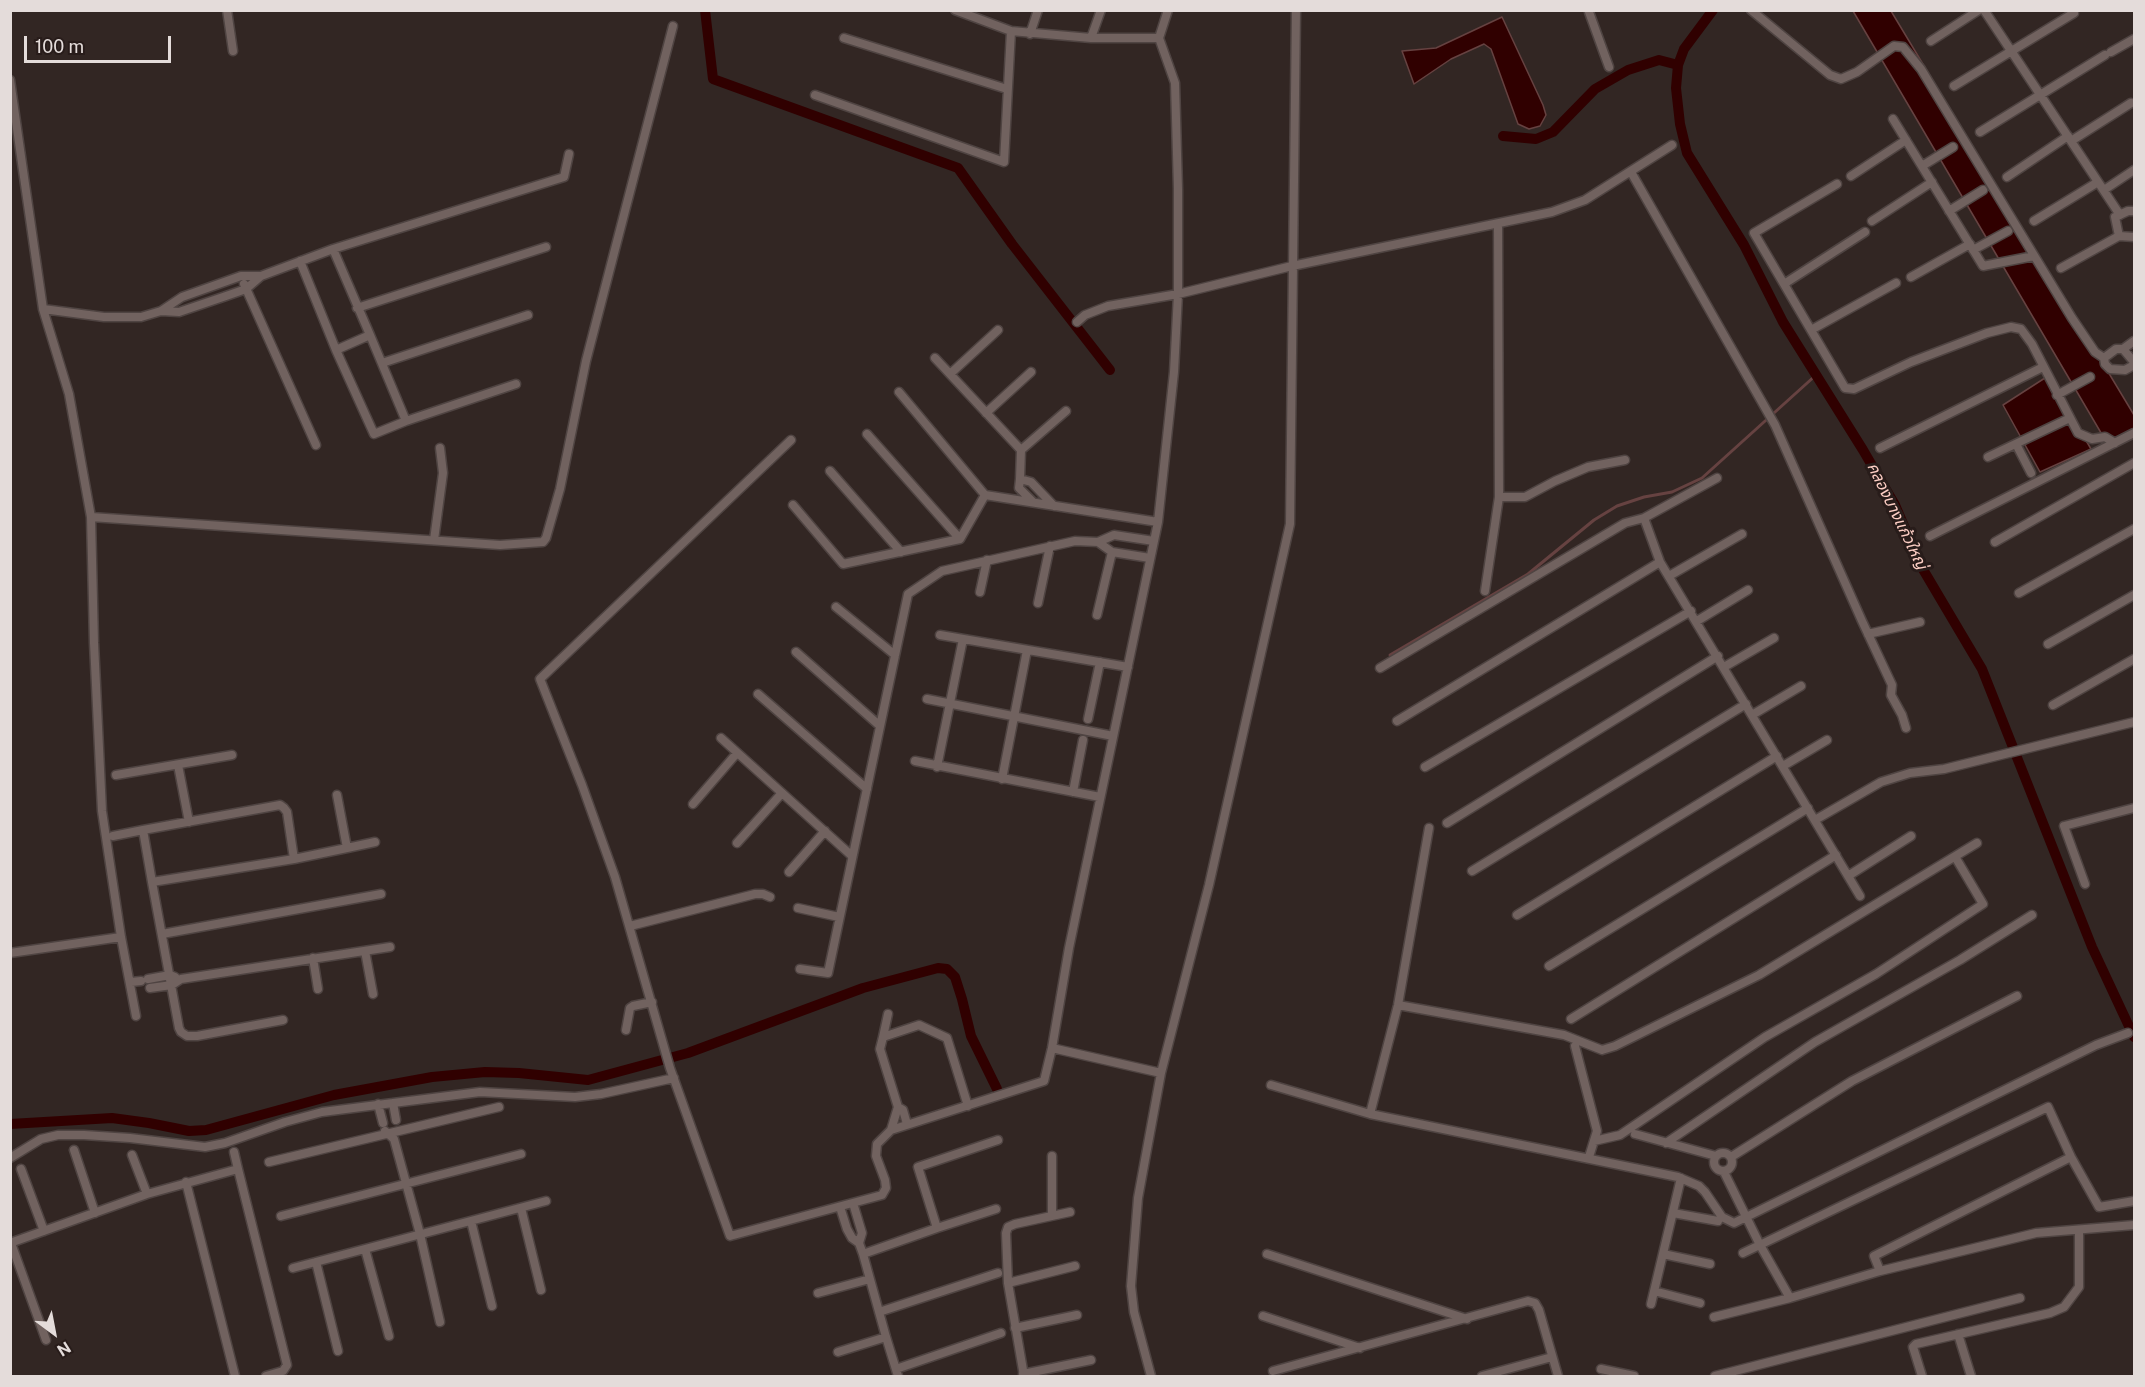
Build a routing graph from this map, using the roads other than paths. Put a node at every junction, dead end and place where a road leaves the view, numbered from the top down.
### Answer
1 (227, 10) edge
2 (955, 10) edge
3 (1038, 10) edge
4 (1101, 10) edge
5 (1168, 10) edge
6 (1296, 10) edge
7 (1751, 10) edge
8 (1979, 10) edge
9 (1984, 10) edge
10 (1590, 11) edge
11 (2074, 13) dead end
12 (673, 26) dead end
13 (1011, 31) junction
14 (1030, 34) junction
15 (844, 38) dead end
16 (1091, 38) junction
17 (1159, 38) junction
18 (2134, 39) edge
19 (1930, 41) dead end
20 (233, 51) dead end
21 (2011, 51) junction
22 (1609, 67) dead end
23 (10, 80) edge
24 (1954, 86) dead end
25 (1007, 89) junction
26 (815, 95) dead end
27 (2040, 95) junction
28 (2132, 104) dead end
29 (1893, 119) dead end
30 (14, 123) edge
31 (1980, 132) dead end
32 (2069, 139) junction
33 (1906, 141) junction
34 (1672, 145) dead end
35 (1953, 147) dead end
36 (569, 154) dead end
37 (1922, 166) junction
38 (2134, 170) edge
39 (1630, 172) junction
40 (1851, 176) dead end
41 (2007, 177) dead end
42 (1932, 182) junction
43 (2098, 182) junction
44 (1837, 184) dead end
45 (1983, 190) dead end
46 (2104, 190) junction
47 (1949, 211) junction
48 (2134, 211) edge
49 (2120, 215) junction
50 (1872, 221) dead end
51 (2034, 221) dead end
52 (1498, 224) junction
53 (2008, 231) dead end
54 (1865, 232) dead end
55 (2119, 236) junction
56 (2134, 237) edge
57 (546, 247) dead end
58 (1972, 247) junction
59 (333, 249) junction
60 (2034, 256) junction
61 (300, 261) junction
62 (1292, 266) junction
63 (2061, 268) dead end
64 (241, 276) junction
65 (261, 276) junction
66 (1911, 276) dead end
67 (1896, 283) dead end
68 (1784, 284) junction
69 (246, 288) junction
70 (1178, 294) junction
71 (357, 308) junction
72 (43, 309) junction
73 (161, 311) junction
74 (528, 315) dead end
75 (1077, 322) dead end
76 (998, 330) dead end
77 (1810, 330) junction
78 (370, 335) junction
79 (2134, 341) edge
80 (2123, 349) junction
81 (336, 350) junction
82 (935, 358) dead end
83 (2104, 358) junction
84 (382, 363) junction
85 (2134, 364) edge
86 (2043, 367) junction
87 (1031, 372) dead end
88 (950, 374) junction
89 (2090, 377) dead end
90 (516, 384) dead end
91 (899, 392) dead end
92 (2057, 395) junction
93 (1066, 411) dead end
94 (986, 413) junction
95 (2070, 418) junction
96 (406, 421) junction
97 (2134, 433) edge
98 (867, 434) dead end
99 (791, 440) dead end
100 (2115, 443) junction
101 (2016, 444) junction
102 (315, 445) dead end
103 (440, 448) dead end
104 (1880, 448) dead end
105 (1021, 450) junction
106 (1988, 457) dead end
107 (1624, 460) dead end
108 (2134, 463) edge
109 (830, 471) dead end
110 (2031, 473) dead end
111 (1717, 477) dead end
112 (1020, 479) junction
113 (985, 495) junction
114 (1499, 496) junction
115 (1033, 502) junction
116 (793, 504) dead end
117 (1054, 506) junction
118 (91, 517) junction
119 (1644, 518) junction
120 (1158, 522) junction
121 (2134, 529) edge
122 (1742, 534) dead end
123 (1930, 536) dead end
124 (960, 539) junction
125 (434, 540) junction
126 (1098, 542) junction
127 (1154, 542) junction
128 (1995, 542) dead end
129 (1050, 546) junction
130 (901, 552) junction
131 (1112, 552) junction
132 (1150, 558) junction
133 (987, 561) junction
134 (1660, 561) junction
135 (1669, 576) junction
136 (1748, 590) dead end
137 (1485, 591) dead end
138 (980, 592) dead end
139 (2019, 593) dead end
140 (2134, 595) edge
141 (1038, 603) dead end
142 (836, 607) dead end
143 (1691, 611) junction
144 (1096, 615) dead end
145 (1697, 621) junction
146 (1920, 622) dead end
147 (1868, 634) junction
148 (940, 635) dead end
149 (1774, 638) dead end
150 (963, 639) junction
151 (2048, 644) dead end
152 (1027, 650) junction
153 (796, 652) dead end
154 (895, 655) junction
155 (1718, 656) junction
156 (2134, 659) edge
157 (1100, 662) junction
158 (1128, 666) junction
159 (1724, 667) junction
160 (1380, 668) dead end
161 (1801, 686) dead end
162 (758, 694) dead end
163 (927, 699) dead end
164 (950, 704) junction
165 (1746, 704) junction
166 (2053, 705) dead end
167 (1752, 715) junction
168 (1014, 717) junction
169 (1088, 719) dead end
170 (1397, 721) dead end
171 (2134, 722) edge
172 (880, 726) junction
173 (1906, 728) dead end
174 (1113, 736) junction
175 (721, 738) dead end
176 (1083, 740) dead end
177 (1827, 740) dead end
178 (737, 753) junction
179 (232, 755) dead end
180 (1777, 756) junction
181 (915, 761) dead end
182 (178, 765) junction
183 (1783, 766) junction
184 (938, 767) junction
185 (1425, 767) dead end
186 (116, 775) dead end
187 (1002, 779) junction
188 (867, 789) junction
189 (1073, 792) junction
190 (782, 793) junction
191 (337, 795) dead end
192 (1100, 797) junction
193 (693, 804) dead end
194 (1808, 808) junction
195 (2134, 808) edge
196 (1815, 820) junction
197 (189, 822) junction
198 (1447, 824) dead end
199 (1429, 828) dead end
200 (143, 830) junction
201 (825, 831) junction
202 (113, 836) dead end
203 (1911, 836) dead end
204 (375, 842) dead end
205 (737, 843) dead end
206 (1977, 843) dead end
207 (347, 848) junction
208 (1836, 855) junction
209 (852, 856) junction
210 (294, 859) junction
211 (1957, 860) dead end
212 (1472, 871) dead end
213 (789, 872) dead end
214 (1848, 876) junction
215 (152, 882) junction
216 (2085, 884) dead end
217 (381, 894) dead end
218 (1860, 896) dead end
219 (770, 897) dead end
220 (798, 908) dead end
221 (1517, 915) dead end
222 (2032, 915) dead end
223 (839, 917) junction
224 (630, 926) junction
225 (162, 934) junction
226 (121, 937) junction
227 (390, 947) dead end
228 (365, 951) junction
229 (10, 953) edge
230 (313, 958) junction
231 (1549, 966) dead end
232 (800, 969) dead end
233 (171, 980) junction
234 (130, 982) junction
235 (146, 984) junction
236 (318, 989) dead end
237 (132, 992) junction
238 (373, 994) dead end
239 (2017, 996) dead end
240 (652, 1002) junction
241 (1398, 1005) junction
242 (888, 1014) dead end
243 (136, 1016) dead end
244 (1571, 1019) dead end
245 (283, 1020) dead end
246 (626, 1030) dead end
247 (2128, 1033) dead end
248 (883, 1037) junction
249 (1575, 1046) dead end
250 (1052, 1048) junction
251 (1161, 1073) junction
252 (674, 1078) junction
253 (1271, 1085) dead end
254 (393, 1103) junction
255 (378, 1104) junction
256 (968, 1106) junction
257 (499, 1107) dead end
258 (898, 1107) junction
259 (1370, 1114) junction
260 (907, 1124) junction
261 (398, 1125) junction
262 (384, 1128) junction
263 (891, 1130) junction
264 (1635, 1134) dead end
265 (394, 1139) junction
266 (998, 1140) dead end
267 (1594, 1141) junction
268 (1666, 1143) junction
269 (74, 1150) dead end
270 (234, 1152) dead end
271 (521, 1154) dead end
272 (132, 1155) dead end
273 (1052, 1156) dead end
274 (1716, 1156) junction
275 (1589, 1157) junction
276 (1731, 1157) junction
277 (2071, 1157) junction
278 (10, 1158) edge
279 (268, 1162) dead end
280 (21, 1169) dead end
281 (238, 1169) junction
282 (1724, 1172) junction
283 (1681, 1178) junction
284 (186, 1182) junction
285 (406, 1183) junction
286 (147, 1194) junction
287 (546, 1201) dead end
288 (2134, 1201) edge
289 (853, 1203) junction
290 (840, 1207) junction
291 (521, 1208) junction
292 (996, 1209) dead end
293 (1070, 1212) dead end
294 (95, 1213) junction
295 (1673, 1213) junction
296 (1052, 1215) junction
297 (281, 1216) dead end
298 (1748, 1217) junction
299 (471, 1221) junction
300 (1718, 1221) dead end
301 (2134, 1225) edge
302 (938, 1228) junction
303 (2079, 1230) junction
304 (44, 1231) junction
305 (420, 1234) junction
306 (11, 1243) edge
307 (859, 1243) junction
308 (1760, 1245) junction
309 (365, 1249) junction
310 (1743, 1253) dead end
311 (863, 1254) junction
312 (1267, 1254) dead end
313 (1663, 1254) junction
314 (316, 1262) junction
315 (1710, 1264) dead end
316 (1076, 1266) dead end
317 (293, 1268) dead end
318 (1880, 1271) junction
319 (998, 1273) dead end
320 (870, 1279) junction
321 (1008, 1282) junction
322 (541, 1290) dead end
323 (1654, 1292) junction
324 (818, 1293) dead end
325 (1790, 1298) junction
326 (2020, 1298) dead end
327 (1701, 1303) dead end
328 (1651, 1304) dead end
329 (492, 1306) dead end
330 (879, 1312) junction
331 (1077, 1315) dead end
332 (1263, 1316) dead end
333 (1714, 1317) dead end
334 (1468, 1319) junction
335 (440, 1322) dead end
336 (1015, 1328) junction
337 (1001, 1333) dead end
338 (1958, 1334) junction
339 (389, 1336) dead end
340 (886, 1337) junction
341 (46, 1340) dead end
342 (1361, 1348) junction
343 (338, 1351) dead end
344 (838, 1352) dead end
345 (1552, 1357) junction
346 (1091, 1360) dead end
347 (1601, 1369) dead end
348 (1274, 1371) dead end
349 (897, 1373) edge
350 (1023, 1376) edge
351 (236, 1377) edge
352 (266, 1377) edge
353 (1151, 1377) edge
354 (1482, 1377) edge
355 (1558, 1377) edge
356 (1634, 1377) edge
357 (1715, 1377) edge
358 (1922, 1377) edge
359 (1971, 1377) edge

1 - 20 street
2 - 13 street
3 - 14 street
4 - 16 street
5 - 17 street
6 - 62 street
7 - 60 street
8 - 19 street
9 - 21 street
10 - 22 street
11 - 21 street
12 - 125 street
13 - 14 street
13 - 25 street
14 - 16 street
15 - 25 street
16 - 17 street
17 - 70 street
18 - 27 street
21 - 24 street
21 - 27 street
23 - 30 street
25 - 26 street
27 - 31 street
27 - 32 street
28 - 32 street
29 - 33 street
30 - 72 street
32 - 41 street
32 - 43 street
33 - 37 street
33 - 40 street
34 - 39 street
35 - 37 street
36 - 59 street
37 - 42 street
38 - 46 street
39 - 52 street
39 - 147 street
42 - 47 street
42 - 50 street
43 - 46 street
43 - 51 street
44 - 68 street
45 - 47 street
46 - 49 street
47 - 58 street
48 - 49 street
49 - 55 street
52 - 62 street
52 - 114 street
53 - 58 street
54 - 68 street
55 - 56 street
55 - 63 street
57 - 71 street
58 - 60 street
58 - 66 street
59 - 61 street
59 - 71 street
60 - 83 street
61 - 65 street
61 - 81 street
62 - 70 street
62 - 251 street
64 - 65 street
64 - 69 street
64 - 73 street
65 - 69 street
67 - 77 street
68 - 77 street
69 - 73 street
69 - 102 street
70 - 75 street
70 - 120 street
71 - 78 street
72 - 73 street
72 - 118 street
74 - 84 street
76 - 88 street
77 - 86 street
78 - 81 street
78 - 84 street
79 - 80 street
80 - 83 street
80 - 85 street
81 - 96 street
82 - 88 street
83 - 85 street
84 - 96 street
86 - 92 street
86 - 104 street
87 - 94 street
88 - 94 street
89 - 92 street
90 - 96 street
91 - 113 street
92 - 95 street
93 - 105 street
94 - 105 street
95 - 100 street
95 - 101 street
97 - 100 street
98 - 124 street
99 - 224 street
100 - 123 street
101 - 106 street
101 - 110 street
103 - 125 street
105 - 112 street
107 - 114 street
108 - 128 street
109 - 130 street
111 - 119 street
112 - 115 street
112 - 117 street
113 - 115 street
113 - 124 street
114 - 137 street
115 - 117 street
116 - 130 street
117 - 120 street
118 - 125 street
118 - 226 street
119 - 134 street
119 - 160 street
120 - 127 street
121 - 139 street
122 - 135 street
124 - 130 street
126 - 127 street
126 - 129 street
126 - 131 street
127 - 132 street
129 - 133 street
129 - 141 street
131 - 132 street
131 - 144 street
132 - 158 street
133 - 138 street
133 - 154 street
134 - 135 street
134 - 170 street
135 - 143 street
136 - 145 street
140 - 151 street
142 - 154 street
143 - 145 street
143 - 185 street
145 - 155 street
146 - 147 street
147 - 173 street
148 - 150 street
149 - 159 street
150 - 152 street
150 - 164 street
152 - 157 street
152 - 168 street
153 - 172 street
154 - 172 street
155 - 159 street
155 - 198 street
156 - 166 street
157 - 158 street
157 - 169 street
158 - 174 street
159 - 165 street
161 - 167 street
162 - 188 street
163 - 164 street
164 - 168 street
164 - 184 street
165 - 167 street
165 - 212 street
167 - 180 street
168 - 174 street
168 - 187 street
171 - 196 street
172 - 188 street
174 - 192 street
175 - 178 street
176 - 189 street
177 - 183 street
178 - 190 street
178 - 193 street
179 - 182 street
180 - 183 street
180 - 221 street
181 - 184 street
182 - 186 street
182 - 197 street
183 - 194 street
184 - 187 street
187 - 189 street
188 - 209 street
189 - 192 street
190 - 201 street
190 - 205 street
191 - 207 street
192 - 250 street
194 - 196 street
194 - 231 street
195 - 216 street
196 - 208 street
197 - 200 street
197 - 210 street
199 - 241 street
200 - 202 street
200 - 215 street
201 - 209 street
201 - 213 street
203 - 214 street
204 - 207 street
206 - 241 street
207 - 210 street
208 - 214 street
208 - 244 street
209 - 223 street
210 - 215 street
211 - 267 street
214 - 218 street
215 - 225 street
217 - 225 street
219 - 224 street
220 - 223 street
222 - 268 street
223 - 232 street
224 - 240 street
225 - 233 street
226 - 229 street
226 - 234 street
227 - 228 street
228 - 230 street
228 - 238 street
230 - 233 street
230 - 236 street
233 - 235 street
233 - 245 street
234 - 235 street
234 - 237 street
235 - 237 street
237 - 243 street
239 - 276 street
240 - 246 street
240 - 252 street
241 - 259 street
242 - 248 street
247 - 298 street
248 - 256 street
248 - 258 street
249 - 267 street
250 - 251 street
250 - 256 street
251 - 353 street
252 - 254 street
252 - 290 street
253 - 259 street
254 - 255 street
254 - 261 street
255 - 262 street
255 - 278 street
256 - 260 street
257 - 261 street
258 - 260 street
258 - 263 street
259 - 275 street
260 - 263 street
261 - 262 street
261 - 265 street
262 - 265 street
262 - 279 street
263 - 289 street
264 - 268 street
265 - 285 street
266 - 302 street
267 - 275 street
268 - 274 street
269 - 294 street
270 - 281 street
271 - 285 street
272 - 286 street
273 - 296 street
274 - 276 street
274 - 282 street
275 - 283 street
276 - 282 street
277 - 288 street
277 - 308 street
277 - 318 street
280 - 304 street
281 - 284 street
281 - 352 street
282 - 298 street
283 - 295 street
283 - 298 street
284 - 286 street
284 - 351 street
285 - 297 street
285 - 305 street
286 - 294 street
287 - 291 street
289 - 290 street
289 - 307 street
290 - 307 street
291 - 299 street
291 - 322 street
292 - 302 street
293 - 296 street
294 - 304 street
295 - 300 street
295 - 313 street
296 - 321 street
298 - 308 street
299 - 305 street
299 - 329 street
301 - 303 street
302 - 311 street
303 - 318 street
303 - 338 street
304 - 306 street
305 - 309 street
305 - 335 street
306 - 341 street
307 - 311 street
308 - 310 street
308 - 325 street
309 - 314 street
309 - 339 street
311 - 320 street
312 - 334 street
313 - 315 street
313 - 323 street
314 - 317 street
314 - 343 street
316 - 321 street
318 - 325 street
319 - 330 street
320 - 324 street
320 - 330 street
321 - 336 street
323 - 327 street
323 - 328 street
325 - 333 street
326 - 357 street
330 - 340 street
331 - 336 street
332 - 342 street
334 - 342 street
334 - 345 street
336 - 350 street
337 - 349 street
338 - 358 street
338 - 359 street
340 - 344 street
340 - 349 street
342 - 348 street
345 - 354 street
345 - 355 street
346 - 350 street
347 - 356 street

